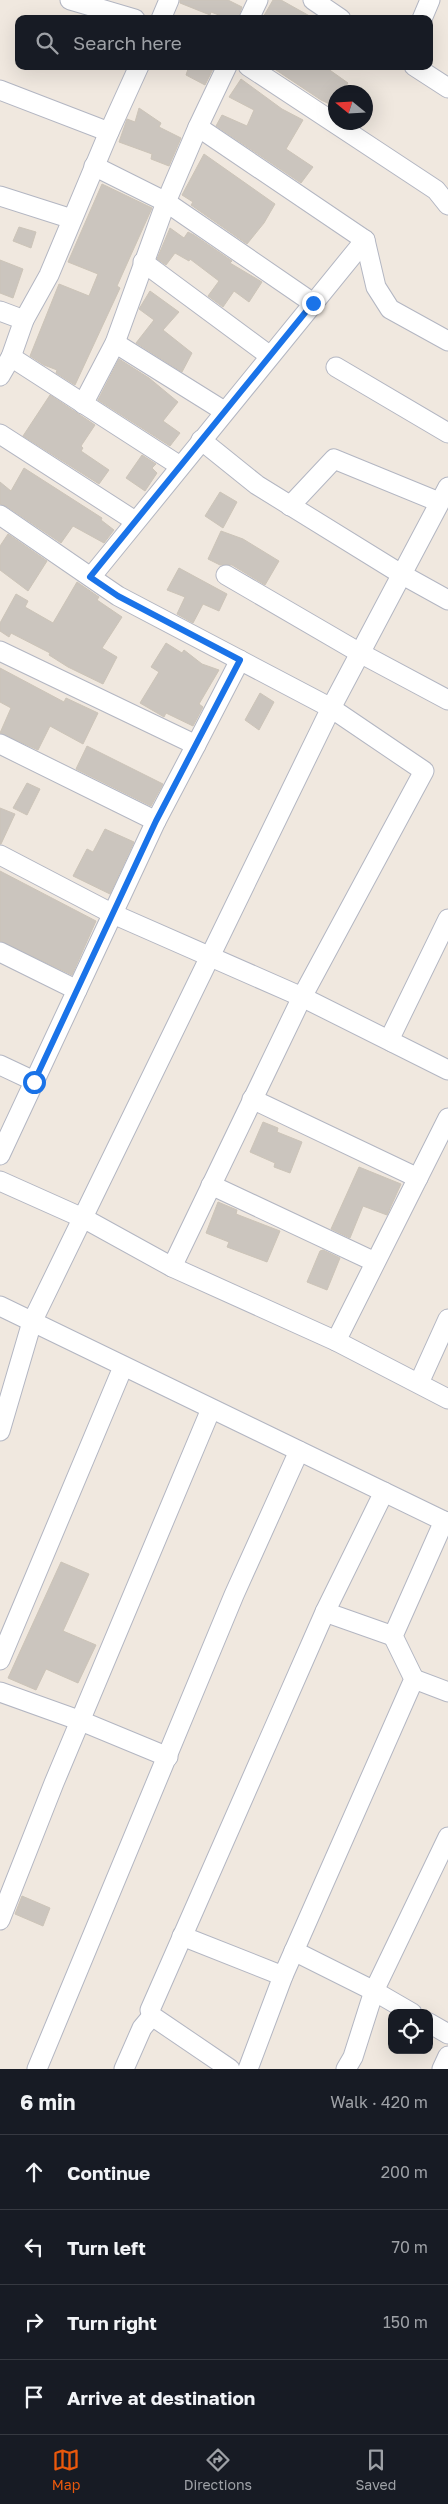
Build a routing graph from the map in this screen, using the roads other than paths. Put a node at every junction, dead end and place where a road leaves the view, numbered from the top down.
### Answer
1 (70, 0) edge
2 (169, 0) edge
3 (258, 0) edge
4 (313, 0) edge
5 (430, 0) edge
6 (335, 10) edge
7 (121, 15) edge
8 (163, 15) edge
9 (251, 15) edge
10 (424, 15) edge
11 (137, 70) edge
12 (225, 70) edge
13 (254, 70) edge
14 (420, 70) edge
15 (448, 88) edge
16 (0, 90) edge
17 (198, 126) junction
18 (109, 132) junction
19 (94, 166) junction
20 (0, 196) edge
21 (166, 202) junction
22 (448, 205) edge
23 (72, 219) junction
24 (365, 240) junction
25 (143, 262) junction
26 (313, 303) junction
27 (0, 311) edge
28 (24, 320) junction
29 (448, 341) edge
30 (115, 342) junction
31 (270, 356) junction
32 (11, 358) junction
33 (336, 367) dead end
34 (0, 376) edge
35 (83, 404) junction
36 (224, 412) junction
37 (448, 433) edge
38 (0, 434) edge
39 (201, 440) junction
40 (180, 466) junction
41 (443, 495) edge
42 (290, 506) junction
43 (0, 515) edge
44 (136, 521) junction
45 (401, 574) junction
46 (226, 575) dead end
47 (90, 577) junction
48 (448, 600) edge
49 (0, 651) edge
50 (360, 653) junction
51 (240, 660) junction
52 (448, 700) edge
53 (331, 708) junction
54 (0, 744) edge
55 (196, 745) junction
56 (156, 821) junction
57 (0, 855) edge
58 (113, 914) junction
59 (448, 920) edge
60 (0, 952) edge
61 (209, 956) junction
62 (77, 990) junction
63 (302, 997) junction
64 (392, 1042) junction
65 (0, 1065) edge
66 (448, 1070) edge
67 (34, 1082) junction
68 (252, 1099) junction
69 (448, 1118) edge
70 (0, 1155) edge
71 (418, 1178) junction
72 (0, 1182) edge
73 (211, 1185) junction
74 (85, 1219) junction
75 (376, 1262) junction
76 (172, 1267) junction
77 (0, 1306) edge
78 (448, 1319) edge
79 (32, 1322) junction
80 (444, 1339) edge
81 (336, 1341) junction
82 (123, 1366) junction
83 (419, 1383) junction
84 (448, 1399) edge
85 (210, 1408) junction
86 (0, 1431) edge
87 (298, 1451) junction
88 (384, 1492) junction
89 (446, 1522) edge
90 (325, 1612) junction
91 (393, 1636) junction
92 (0, 1660) edge
93 (414, 1679) junction
94 (0, 1692) edge
95 (448, 1692) edge
96 (81, 1721) junction
97 (168, 1757) junction
98 (448, 1837) edge
99 (0, 1920) edge
100 (182, 1936) junction
101 (294, 1951) junction
102 (283, 1976) junction
103 (374, 1991) junction
104 (405, 2009) edge
105 (152, 2016) junction
106 (433, 2025) edge
107 (448, 2034) edge
108 (448, 2056) edge
109 (37, 2069) edge
110 (124, 2069) edge
111 (230, 2069) edge
112 (248, 2069) edge
113 (346, 2069) edge
114 (442, 2069) edge

1 - 7 street
2 - 8 street
3 - 9 street
4 - 6 street
5 - 10 street
11 - 18 street
12 - 17 street
13 - 22 street
14 - 15 street
16 - 18 street
17 - 21 street
17 - 24 street
18 - 19 street
19 - 21 street
19 - 23 street
20 - 23 street
21 - 25 street
21 - 26 street
23 - 28 street
24 - 26 street
24 - 29 street
25 - 30 street
25 - 31 street
26 - 31 street
27 - 28 street
28 - 32 street
30 - 35 street
30 - 36 street
31 - 36 street
32 - 34 street
32 - 35 street
33 - 37 street
35 - 40 street
36 - 39 street
38 - 44 street
39 - 40 street
39 - 42 street
40 - 44 street
41 - 42 street
41 - 45 street
42 - 45 street
43 - 47 street
44 - 47 street
45 - 48 street
45 - 50 street
46 - 50 street
47 - 51 street
49 - 55 street
50 - 52 street
50 - 53 street
51 - 53 street
51 - 55 street
53 - 61 street
53 - 63 street
54 - 56 street
55 - 56 street
56 - 58 street
57 - 58 street
58 - 61 street
58 - 62 street
59 - 64 street
60 - 62 street
61 - 63 street
61 - 74 street
62 - 67 street
63 - 64 street
63 - 68 street
64 - 66 street
65 - 67 street
67 - 70 street
68 - 71 street
68 - 73 street
69 - 71 street
71 - 75 street
72 - 74 street
73 - 75 street
73 - 76 street
74 - 76 street
74 - 79 street
75 - 81 street
76 - 81 street
77 - 79 street
78 - 80 street
79 - 82 street
79 - 86 street
80 - 83 street
81 - 83 street
82 - 85 street
82 - 92 street
83 - 84 street
85 - 87 street
85 - 96 street
87 - 88 street
87 - 97 street
88 - 89 street
88 - 90 street
89 - 91 street
90 - 91 street
90 - 100 street
91 - 93 street
93 - 95 street
93 - 101 street
94 - 96 street
96 - 97 street
96 - 99 street
97 - 109 street
98 - 103 street
100 - 102 street
100 - 105 street
101 - 102 street
101 - 103 street
102 - 112 street
103 - 104 street
103 - 113 street
105 - 110 street
105 - 111 street
106 - 107 street
108 - 114 street

